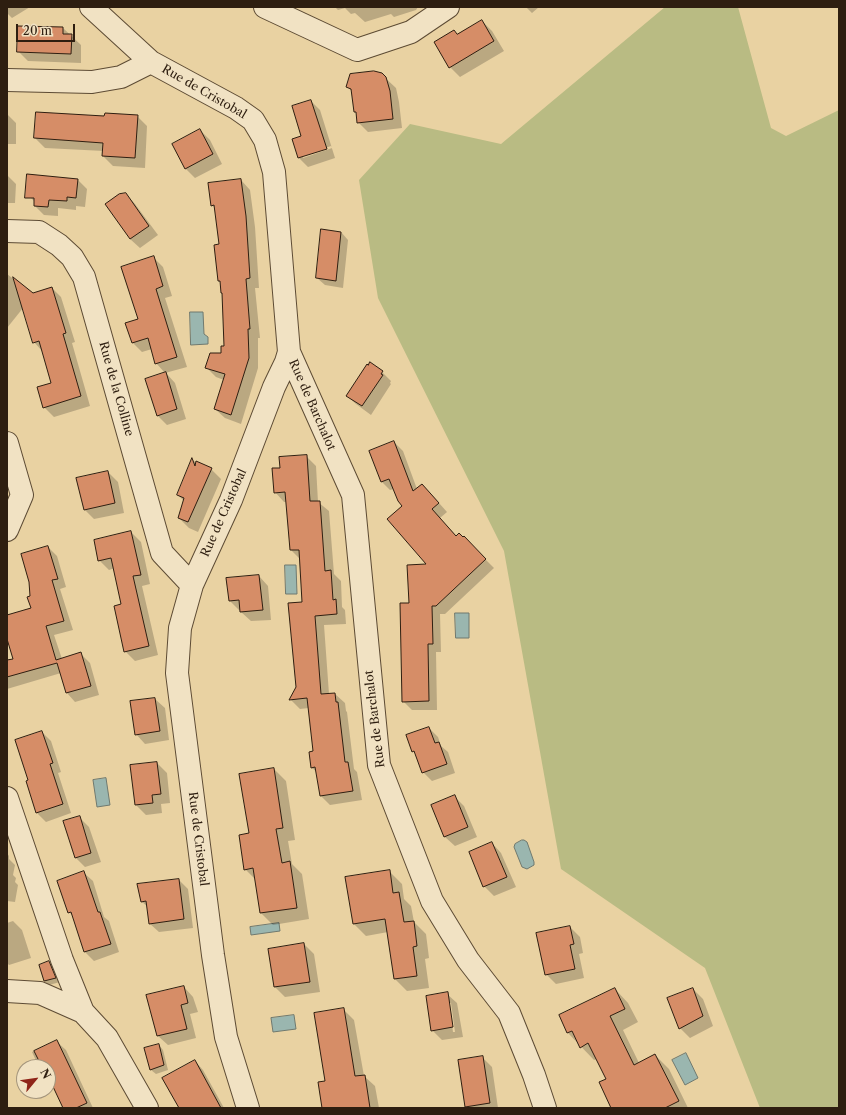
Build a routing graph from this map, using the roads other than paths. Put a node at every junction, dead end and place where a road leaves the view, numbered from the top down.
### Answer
1 (91, 7) edge
2 (265, 7) edge
3 (448, 7) edge
4 (151, 62) junction
5 (7, 80) edge
6 (7, 231) edge
7 (289, 352) junction
8 (7, 443) edge
9 (7, 530) edge
10 (192, 584) junction
11 (7, 798) edge
12 (7, 990) edge
13 (82, 1012) junction
14 (146, 1108) edge
15 (248, 1108) edge
16 (545, 1108) edge

1 - 4 street, Rue de Cristobal
2 - 3 street
4 - 5 street
4 - 7 street, Rue de Cristobal
6 - 10 street, Rue de la Colline
7 - 10 street, Rue de Cristobal
7 - 16 street, Rue de Barchalot
8 - 9 street
10 - 15 street, Rue de Cristobal
11 - 13 street
12 - 13 street
13 - 14 street

